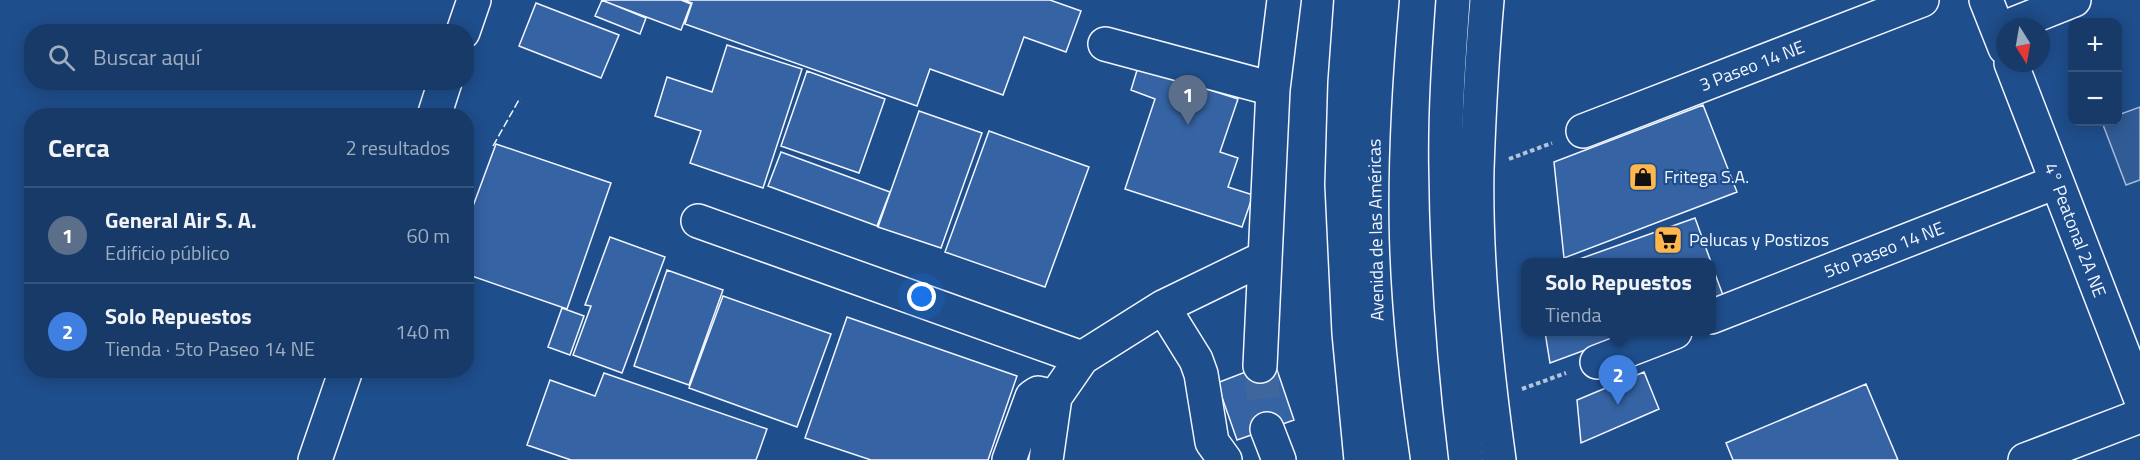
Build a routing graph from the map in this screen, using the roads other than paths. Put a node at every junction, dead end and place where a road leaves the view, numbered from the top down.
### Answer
1 (474, 0) edge
2 (1351, 0) edge
3 (1382, 0) edge
4 (1453, 0) edge
5 (1487, 0) edge
6 (1922, 0) edge
7 (1986, 0) edge
8 (2074, 0) edge
9 (1282, 1) edge
10 (2035, 18) edge
11 (1996, 19) edge
12 (466, 24) edge
13 (1105, 44) dead end
14 (2014, 72) edge
15 (1273, 89) junction
16 (442, 90) edge
17 (437, 108) edge
18 (1583, 131) road end
19 (2056, 182) junction
20 (698, 221) dead end
21 (1264, 258) junction
22 (1162, 307) junction
23 (1716, 315) edge
24 (1665, 336) edge
25 (1082, 358) junction
26 (1597, 362) road end
27 (1260, 366) tunnel mouth
28 (343, 378) edge
29 (1055, 397) junction
30 (2140, 397) edge
31 (2140, 416) edge
32 (1267, 429) tunnel mouth
33 (315, 460) edge
34 (1009, 460) edge
35 (1046, 460) edge
36 (1225, 460) edge
37 (1279, 460) edge
38 (1361, 460) edge
39 (1393, 460) edge
40 (1466, 460) edge
41 (1499, 460) edge
42 (2025, 460) edge

1 - 12 street
2 - 38 street, Avenida de las Américas
3 - 39 street, Avenida de las Américas
4 - 40 street
5 - 41 street
6 - 18 street, 3 Paseo 14 NE
7 - 11 street
8 - 10 street
9 - 15 street
13 - 15 street
14 - 19 street, 4° Peatonal 2A NE
15 - 21 street
16 - 17 street
19 - 23 street, 5to Paseo 14 NE
19 - 30 street, 4° Peatonal 2A NE
20 - 25 street
21 - 22 street
21 - 27 street
22 - 25 street
22 - 36 street
24 - 26 street
25 - 29 street
28 - 33 street
29 - 34 street
29 - 35 street
31 - 42 street
32 - 37 street

